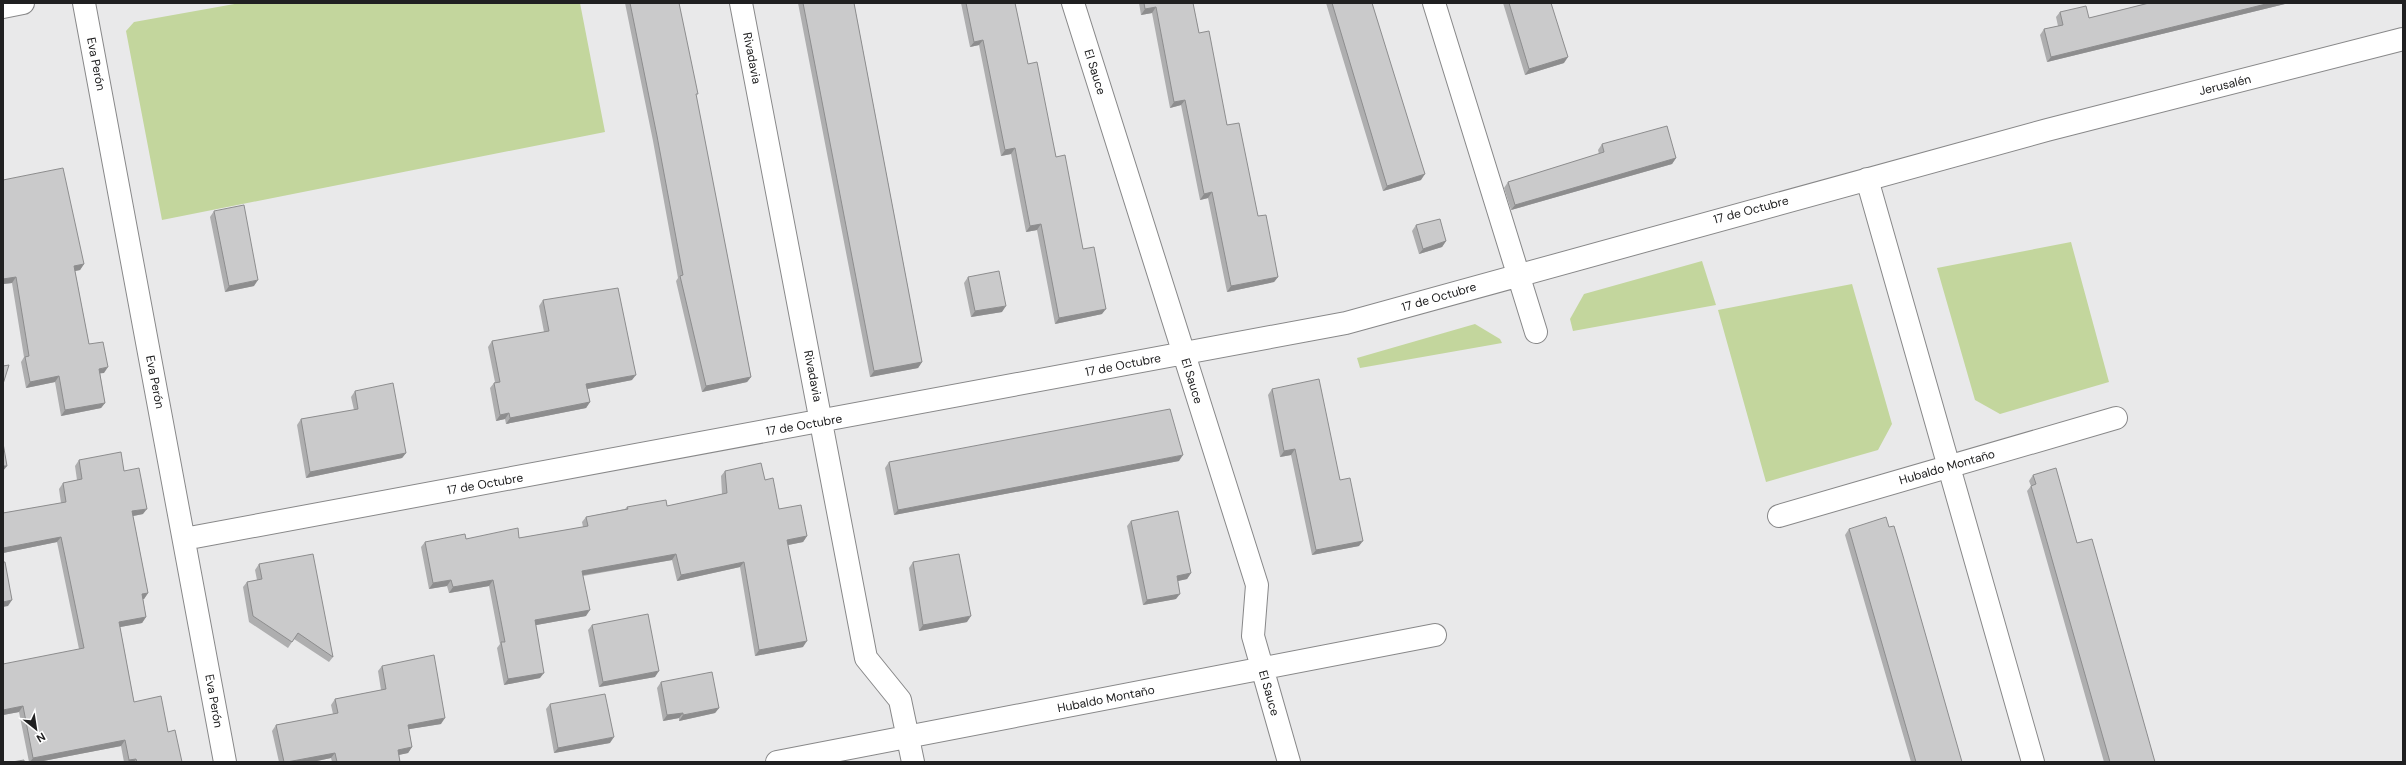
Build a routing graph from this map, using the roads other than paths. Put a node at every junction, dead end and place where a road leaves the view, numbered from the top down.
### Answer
1 (23, 3) edge
2 (84, 3) edge
3 (741, 3) edge
4 (1074, 3) edge
5 (1434, 3) edge
6 (3, 6) edge
7 (2403, 39) edge
8 (2047, 130) joint
9 (1867, 179) junction
10 (1518, 274) junction
11 (1536, 332) dead end
12 (1184, 354) junction
13 (2116, 418) dead end
14 (821, 422) junction
15 (1949, 466) junction
16 (1779, 516) dead end
17 (184, 539) junction
18 (1435, 635) dead end
19 (1262, 669) junction
20 (908, 737) junction
21 (226, 762) edge
22 (776, 762) edge
23 (913, 762) edge
24 (1289, 762) edge
25 (2033, 762) edge

1 - 6 street
2 - 17 street, Eva Perón
3 - 14 street, Rivadavia
4 - 12 street, El Sauce
5 - 10 street
7 - 8 street, Jerusalén
8 - 9 street, 17 de Octubre
9 - 10 street, 17 de Octubre
9 - 15 street
10 - 11 street
10 - 12 street, 17 de Octubre
12 - 14 street, 17 de Octubre
12 - 19 street, El Sauce
13 - 15 street, Hubaldo Montaño
14 - 17 street, 17 de Octubre
14 - 20 street, Rivadavia
15 - 16 street, Hubaldo Montaño
15 - 25 street
17 - 21 street, Eva Perón
18 - 19 street, Hubaldo Montaño
19 - 20 street, Hubaldo Montaño
19 - 24 street, El Sauce
20 - 22 street, Hubaldo Montaño
20 - 23 street, Rivadavia

